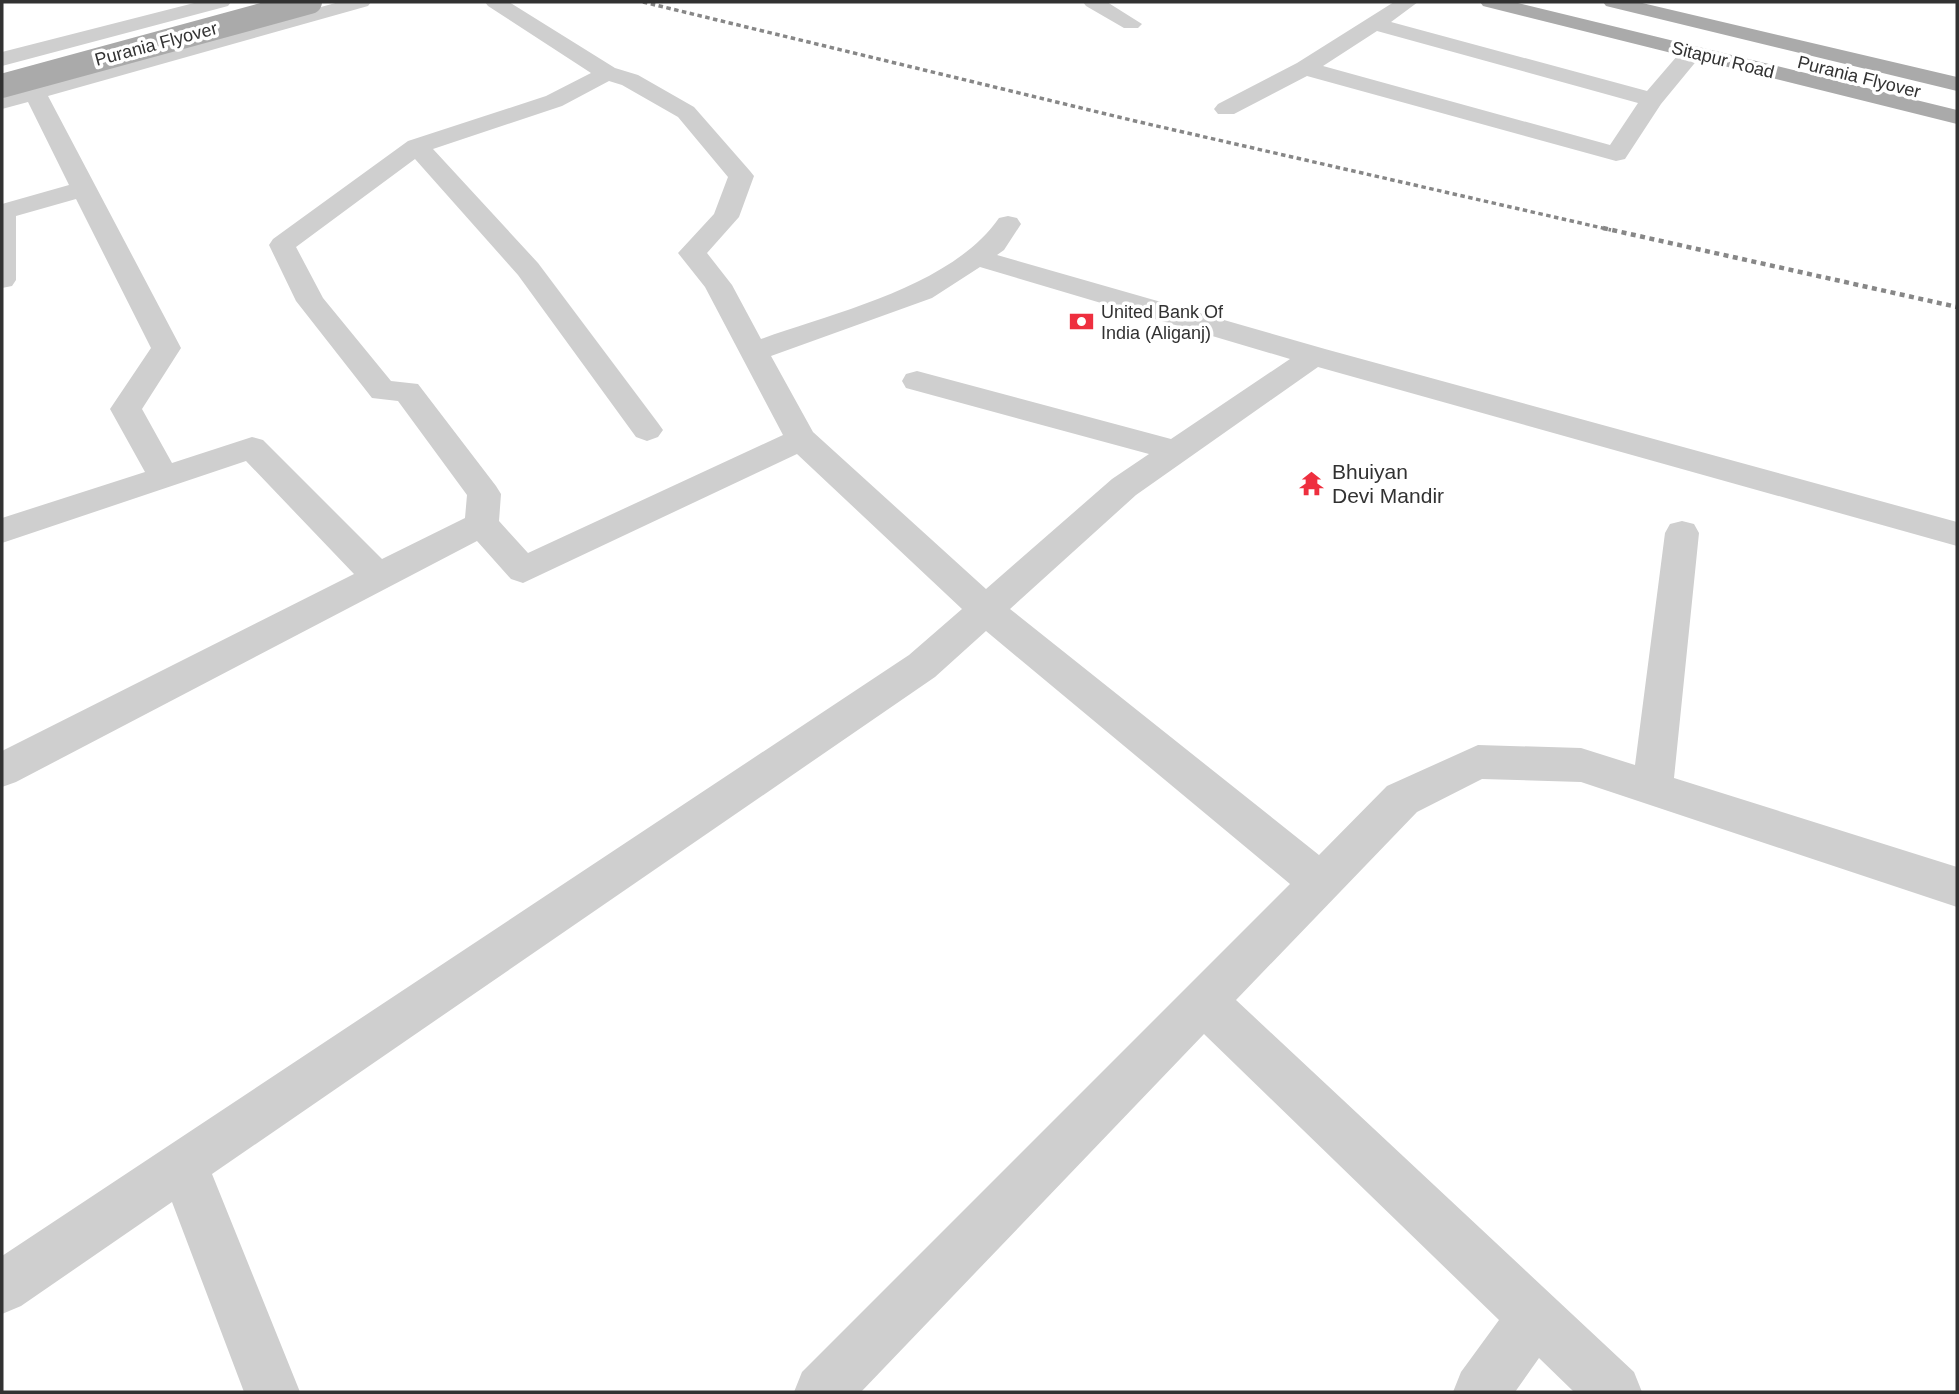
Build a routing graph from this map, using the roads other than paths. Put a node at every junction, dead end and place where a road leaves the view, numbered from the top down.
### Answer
1 (221, 2) edge
2 (237, 2) edge
3 (254, 2) edge
4 (310, 2) edge
5 (361, 2) edge
6 (495, 2) edge
7 (1093, 2) edge
8 (1408, 2) edge
9 (1490, 2) edge
10 (1558, 2) edge
11 (1682, 2) edge
12 (1619, 8) edge
13 (1371, 23) junction
14 (1131, 24) dead end
15 (261, 28) junction
16 (1692, 52) junction
17 (2, 59) edge
18 (1957, 67) edge
19 (1305, 68) junction
20 (2, 69) edge
21 (607, 73) junction
22 (1957, 84) edge
23 (2, 86) edge
24 (36, 93) junction
25 (1652, 100) junction
26 (1957, 101) edge
27 (2, 102) edge
28 (1226, 109) dead end
29 (1957, 117) edge
30 (417, 146) junction
31 (86, 188) junction
32 (2, 212) edge
33 (1008, 224) dead end
34 (976, 257) junction
35 (2, 279) edge
36 (752, 352) junction
37 (1314, 356) junction
38 (917, 381) dead end
39 (647, 430) dead end
40 (801, 439) junction
41 (1176, 451) junction
42 (163, 475) junction
43 (482, 524) junction
44 (2, 531) edge
45 (1682, 533) dead end
46 (1957, 534) edge
47 (378, 577) junction
48 (986, 610) junction
49 (2, 770) edge
50 (1653, 787) junction
51 (1320, 883) junction
52 (1957, 887) edge
53 (1204, 1002) junction
54 (183, 1165) junction
55 (2, 1287) edge
56 (1535, 1317) junction
57 (272, 1392) edge
58 (822, 1392) edge
59 (1481, 1392) edge
60 (1614, 1392) edge

1 - 17 street
2 - 15 street
3 - 20 main road, Purania Flyover
4 - 23 main road, Purania Flyover, bridge
5 - 15 street
6 - 21 street
7 - 14 street
8 - 13 street
9 - 16 main road, Sitapur Road
10 - 12 main road, Purania Flyover
11 - 18 main road
12 - 22 main road, Purania Flyover
12 - 26 main road, Purania Flyover
13 - 19 street
13 - 25 street
15 - 24 street
16 - 25 street
16 - 29 main road, Sitapur Road
19 - 25 street
19 - 28 street
21 - 30 street
21 - 36 street
24 - 27 street
24 - 31 street
30 - 39 street
30 - 43 street
31 - 32 street
31 - 42 street
32 - 35 street
33 - 34 street
34 - 36 street
34 - 37 street
36 - 40 street
37 - 41 street
37 - 46 street
38 - 41 street
40 - 43 street
40 - 48 street
41 - 48 street
42 - 44 street
42 - 47 street
43 - 47 street
45 - 50 street
47 - 49 street
48 - 51 street
48 - 54 street
50 - 51 street
50 - 52 street
51 - 53 street
53 - 56 street
53 - 58 street
54 - 55 street
54 - 57 street
56 - 59 street
56 - 60 street

